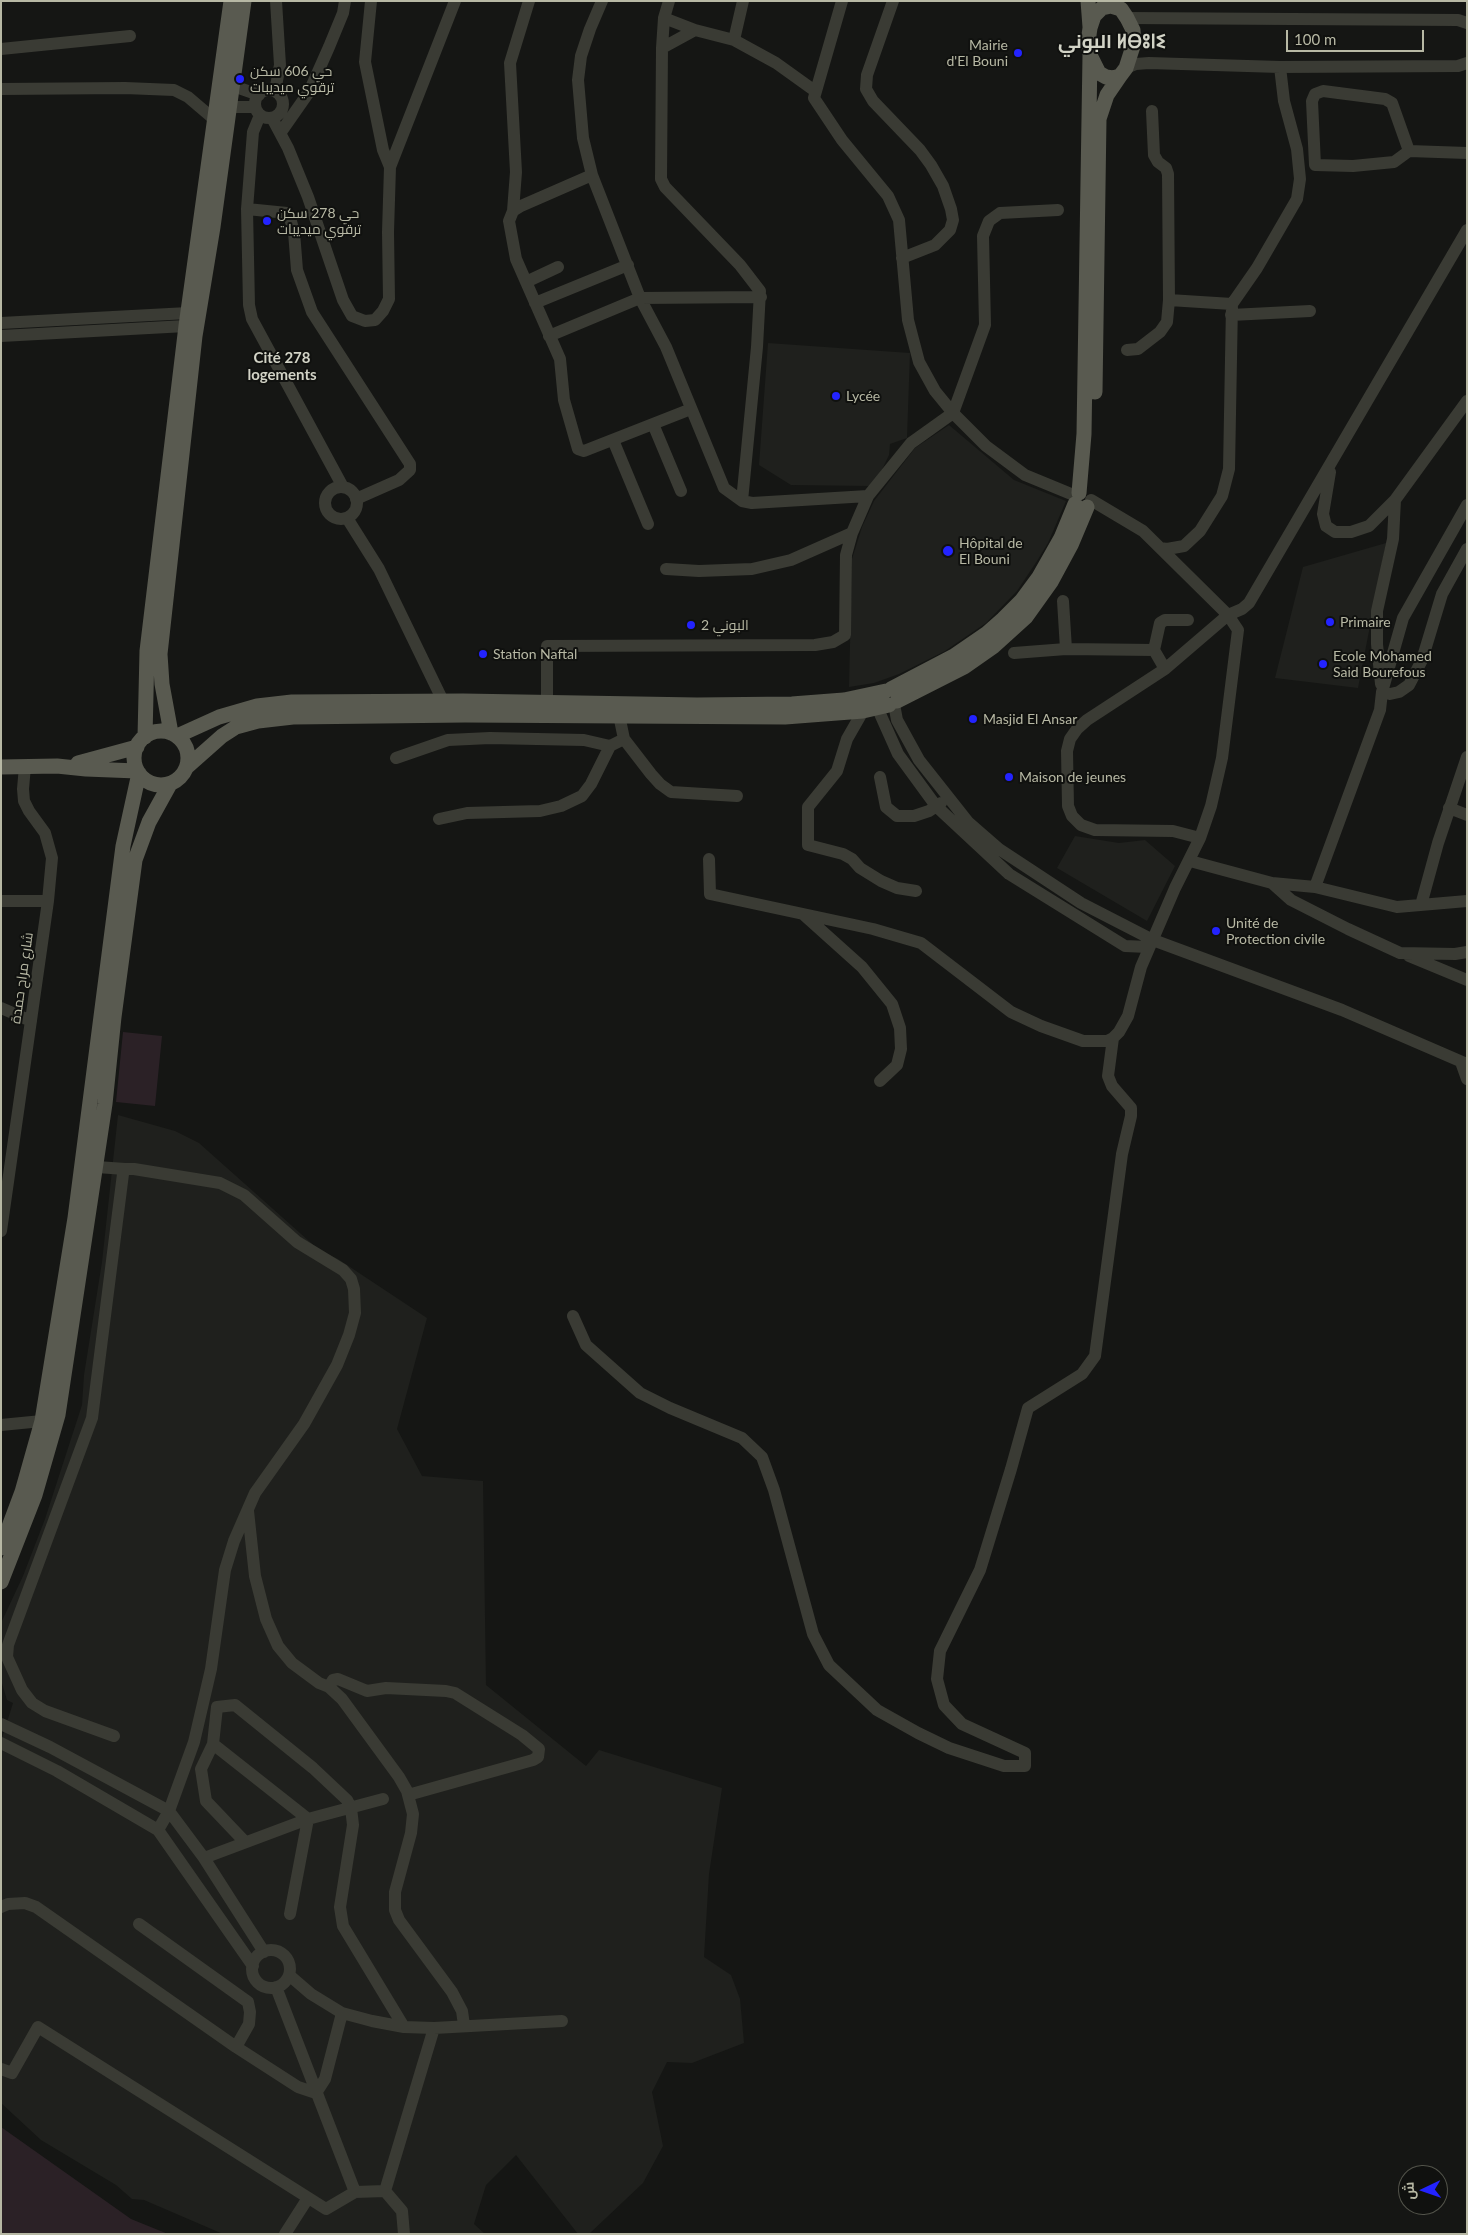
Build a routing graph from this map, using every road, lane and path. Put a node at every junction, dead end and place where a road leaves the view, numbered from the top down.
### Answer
1 (231, 1) edge
2 (244, 1) edge
3 (276, 1) edge
4 (345, 1) edge
5 (371, 1) edge
6 (455, 1) edge
7 (529, 1) edge
8 (602, 1) edge
9 (669, 1) edge
10 (743, 1) edge
11 (842, 1) edge
12 (893, 1) edge
13 (1088, 1) edge
14 (1121, 9) edge
15 (664, 18) junction
16 (1467, 23) edge
17 (1090, 28) junction
18 (695, 30) junction
19 (130, 36) dead end
20 (734, 40) junction
21 (1, 48) edge
22 (662, 48) junction
23 (1090, 55) junction
24 (1467, 63) edge
25 (1280, 67) junction
26 (1123, 72) junction
27 (233, 83) junction
28 (1, 89) edge
29 (275, 91) junction
30 (815, 91) junction
31 (230, 107) junction
32 (262, 109) junction
33 (1152, 111) dead end
34 (215, 120) junction
35 (281, 132) junction
36 (1409, 151) junction
37 (1467, 153) edge
38 (390, 167) junction
39 (592, 175) junction
40 (247, 209) junction
41 (1058, 210) dead end
42 (513, 211) junction
43 (1467, 230) edge
44 (902, 258) junction
45 (628, 265) junction
46 (558, 267) dead end
47 (526, 282) junction
48 (761, 297) junction
49 (640, 298) junction
50 (1169, 300) junction
51 (535, 303) junction
52 (1231, 309) junction
53 (1310, 311) dead end
54 (47, 320) junction
55 (187, 320) junction
56 (1, 323) edge
57 (47, 333) junction
58 (1, 336) edge
59 (550, 336) junction
60 (1127, 350) dead end
61 (1467, 401) edge
62 (691, 408) junction
63 (953, 413) junction
64 (653, 424) junction
65 (613, 440) junction
66 (1332, 462) junction
67 (343, 488) junction
68 (681, 491) dead end
69 (868, 496) junction
70 (356, 498) junction
71 (1083, 499) junction
72 (1395, 500) junction
73 (742, 501) junction
74 (1467, 505) edge
75 (347, 518) junction
76 (648, 524) dead end
77 (852, 533) junction
78 (1184, 546) junction
79 (1160, 548) junction
80 (1467, 549) edge
81 (1180, 568) junction
82 (666, 569) dead end
83 (1063, 601) dead end
84 (1228, 614) junction
85 (1188, 620) dead end
86 (1066, 649) junction
87 (1154, 650) junction
88 (1014, 653) dead end
89 (1164, 669) junction
90 (1382, 692) junction
91 (443, 701) junction
92 (885, 701) junction
93 (547, 703) junction
94 (619, 716) junction
95 (174, 735) junction
96 (624, 739) junction
97 (141, 742) junction
98 (610, 746) junction
99 (1467, 757) edge
100 (396, 758) dead end
101 (25, 766) junction
102 (57, 766) junction
103 (187, 766) junction
104 (1, 767) edge
105 (138, 772) junction
106 (880, 777) dead end
107 (170, 784) junction
108 (737, 796) dead end
109 (948, 797) junction
110 (936, 806) junction
111 (1449, 808) junction
112 (1467, 815) edge
113 (439, 819) dead end
114 (1200, 838) junction
115 (709, 859) dead end
116 (1190, 861) junction
117 (1272, 883) junction
118 (1315, 887) junction
119 (916, 891) dead end
120 (1, 901) edge
121 (48, 901) junction
122 (1467, 901) edge
123 (1421, 905) junction
124 (802, 912) junction
125 (1150, 944) junction
126 (1125, 946) junction
127 (1400, 952) junction
128 (1467, 952) edge
129 (1141, 967) junction
130 (1467, 980) edge
131 (1, 1008) edge
132 (31, 1021) junction
133 (1113, 1038) junction
134 (1464, 1063) edge
135 (1467, 1079) edge
136 (880, 1081) dead end
137 (7, 1154) edge
138 (97, 1166) junction
139 (124, 1169) junction
140 (1, 1231) edge
141 (573, 1316) dead end
142 (42, 1421) junction
143 (1, 1425) edge
144 (248, 1508) junction
145 (1, 1548) edge
146 (1, 1582) edge
147 (329, 1687) junction
148 (1, 1724) edge
149 (114, 1736) dead end
150 (1, 1743) edge
151 (213, 1744) junction
152 (408, 1795) junction
153 (382, 1799) dead end
154 (351, 1808) junction
155 (169, 1811) junction
156 (308, 1819) junction
157 (158, 1830) junction
158 (245, 1842) junction
159 (204, 1858) junction
160 (1, 1908) edge
161 (290, 1914) dead end
162 (139, 1924) dead end
163 (264, 1952) junction
164 (253, 1966) junction
165 (289, 1975) junction
166 (276, 1987) junction
167 (342, 2013) junction
168 (562, 2021) dead end
169 (464, 2026) junction
170 (404, 2027) junction
171 (434, 2028) junction
172 (236, 2047) junction
173 (1, 2069) edge
174 (316, 2093) junction
175 (355, 2192) junction
176 (385, 2192) junction
177 (308, 2198) junction
178 (285, 2234) edge
179 (404, 2234) edge

1 - 34 main road
2 - 27 main road
3 - 29 street
4 - 35 street
5 - 38 street
6 - 38 street
7 - 42 street
8 - 39 street
9 - 15 street
10 - 20 street
11 - 30 street
12 - 44 street
13 - 17 main road
14 - 16 street
14 - 17 main road
14 - 26 main road
15 - 18 street
15 - 22 street
17 - 23 main road
18 - 20 street
18 - 22 street
19 - 21 street
20 - 30 street
22 - 48 street
23 - 26 main road
23 - 71 main road
24 - 25 street
25 - 26 street
25 - 52 street
26 - 71 main road
27 - 31 main road
27 - 32 street
28 - 34 street
29 - 32 street
29 - 32 street
30 - 44 street
31 - 32 street
31 - 95 main road
32 - 35 street
32 - 40 street
33 - 50 street
34 - 55 main road
35 - 38 street
36 - 36 street
36 - 37 street
39 - 42 street
39 - 45 street
40 - 67 street
40 - 70 street
41 - 63 street
42 - 47 street
43 - 66 street
44 - 63 street
45 - 49 street
45 - 51 street
46 - 47 street
47 - 51 street
48 - 49 street
48 - 73 street
49 - 59 street
49 - 62 street
50 - 52 street
50 - 60 street
51 - 59 street
52 - 53 street
52 - 78 street
54 - 55 street
54 - 56 street
54 - 57 street
55 - 57 street
55 - 97 main road
57 - 58 street
59 - 65 street
61 - 72 street
62 - 64 street
62 - 73 street
63 - 69 street
63 - 71 street
64 - 65 street
64 - 68 street
65 - 76 street
66 - 72 street
66 - 84 street
67 - 70 street
67 - 75 street
69 - 73 street
69 - 77 street
70 - 75 street
71 - 79 street
71 - 92 main road
72 - 90 street
74 - 90 street
75 - 91 street
77 - 82 street
77 - 93 street
78 - 79 street
78 - 81 street
79 - 81 street
80 - 90 street
81 - 84 street
83 - 86 street
84 - 89 street
84 - 114 street
85 - 87 street
86 - 87 street
86 - 88 street
87 - 89 street
89 - 114 street
90 - 118 street
91 - 93 main road
91 - 95 main road
92 - 93 main road
92 - 94 main road
92 - 109 street
92 - 110 street
92 - 119 street
94 - 96 street
94 - 103 main road
95 - 97 main road
95 - 103 main road
96 - 98 street
96 - 108 street
97 - 102 main road
97 - 105 main road
98 - 100 street
98 - 113 street
99 - 111 street
101 - 102 main road
101 - 104 main road
101 - 121 street, شارع مراح حمدة
102 - 105 main road
103 - 107 main road
105 - 107 main road
105 - 142 main road
106 - 110 street
107 - 138 main road
109 - 110 street
109 - 125 street
110 - 126 street
111 - 112 street
111 - 123 street
114 - 116 street
115 - 124 street
116 - 117 street
116 - 125 street
117 - 118 street
117 - 127 street
118 - 123 street
120 - 121 street
121 - 132 street, شارع مراح حمدة
122 - 123 street
124 - 133 street
124 - 136 street
125 - 126 street
125 - 129 street
125 - 134 street
126 - 129 street
127 - 128 street
127 - 130 street
129 - 133 street
131 - 132 street
132 - 137 street, شارع مراح حمدة
133 - 141 street
134 - 135 street
137 - 140 street, شارع مراح حمدة
138 - 139 street
138 - 146 main road
139 - 144 street
139 - 149 street
142 - 143 street
142 - 145 main road
144 - 147 street
144 - 155 street
147 - 152 street
147 - 152 street
148 - 155 street
150 - 157 street
151 - 154 street
151 - 156 street
151 - 158 street
152 - 169 street
153 - 154 street
154 - 156 street
154 - 170 street
155 - 157 street
155 - 159 street
156 - 158 street
156 - 161 street
157 - 164 street
158 - 159 street
159 - 163 street
160 - 172 street
162 - 172 street
163 - 164 street
163 - 165 street
164 - 166 street
165 - 166 street
165 - 167 street
166 - 174 street
167 - 170 street
167 - 174 street
168 - 169 street
169 - 171 street
170 - 171 street
171 - 176 street
172 - 174 street
173 - 177 street
174 - 175 street
175 - 176 street
175 - 177 street
176 - 179 street
177 - 178 street

